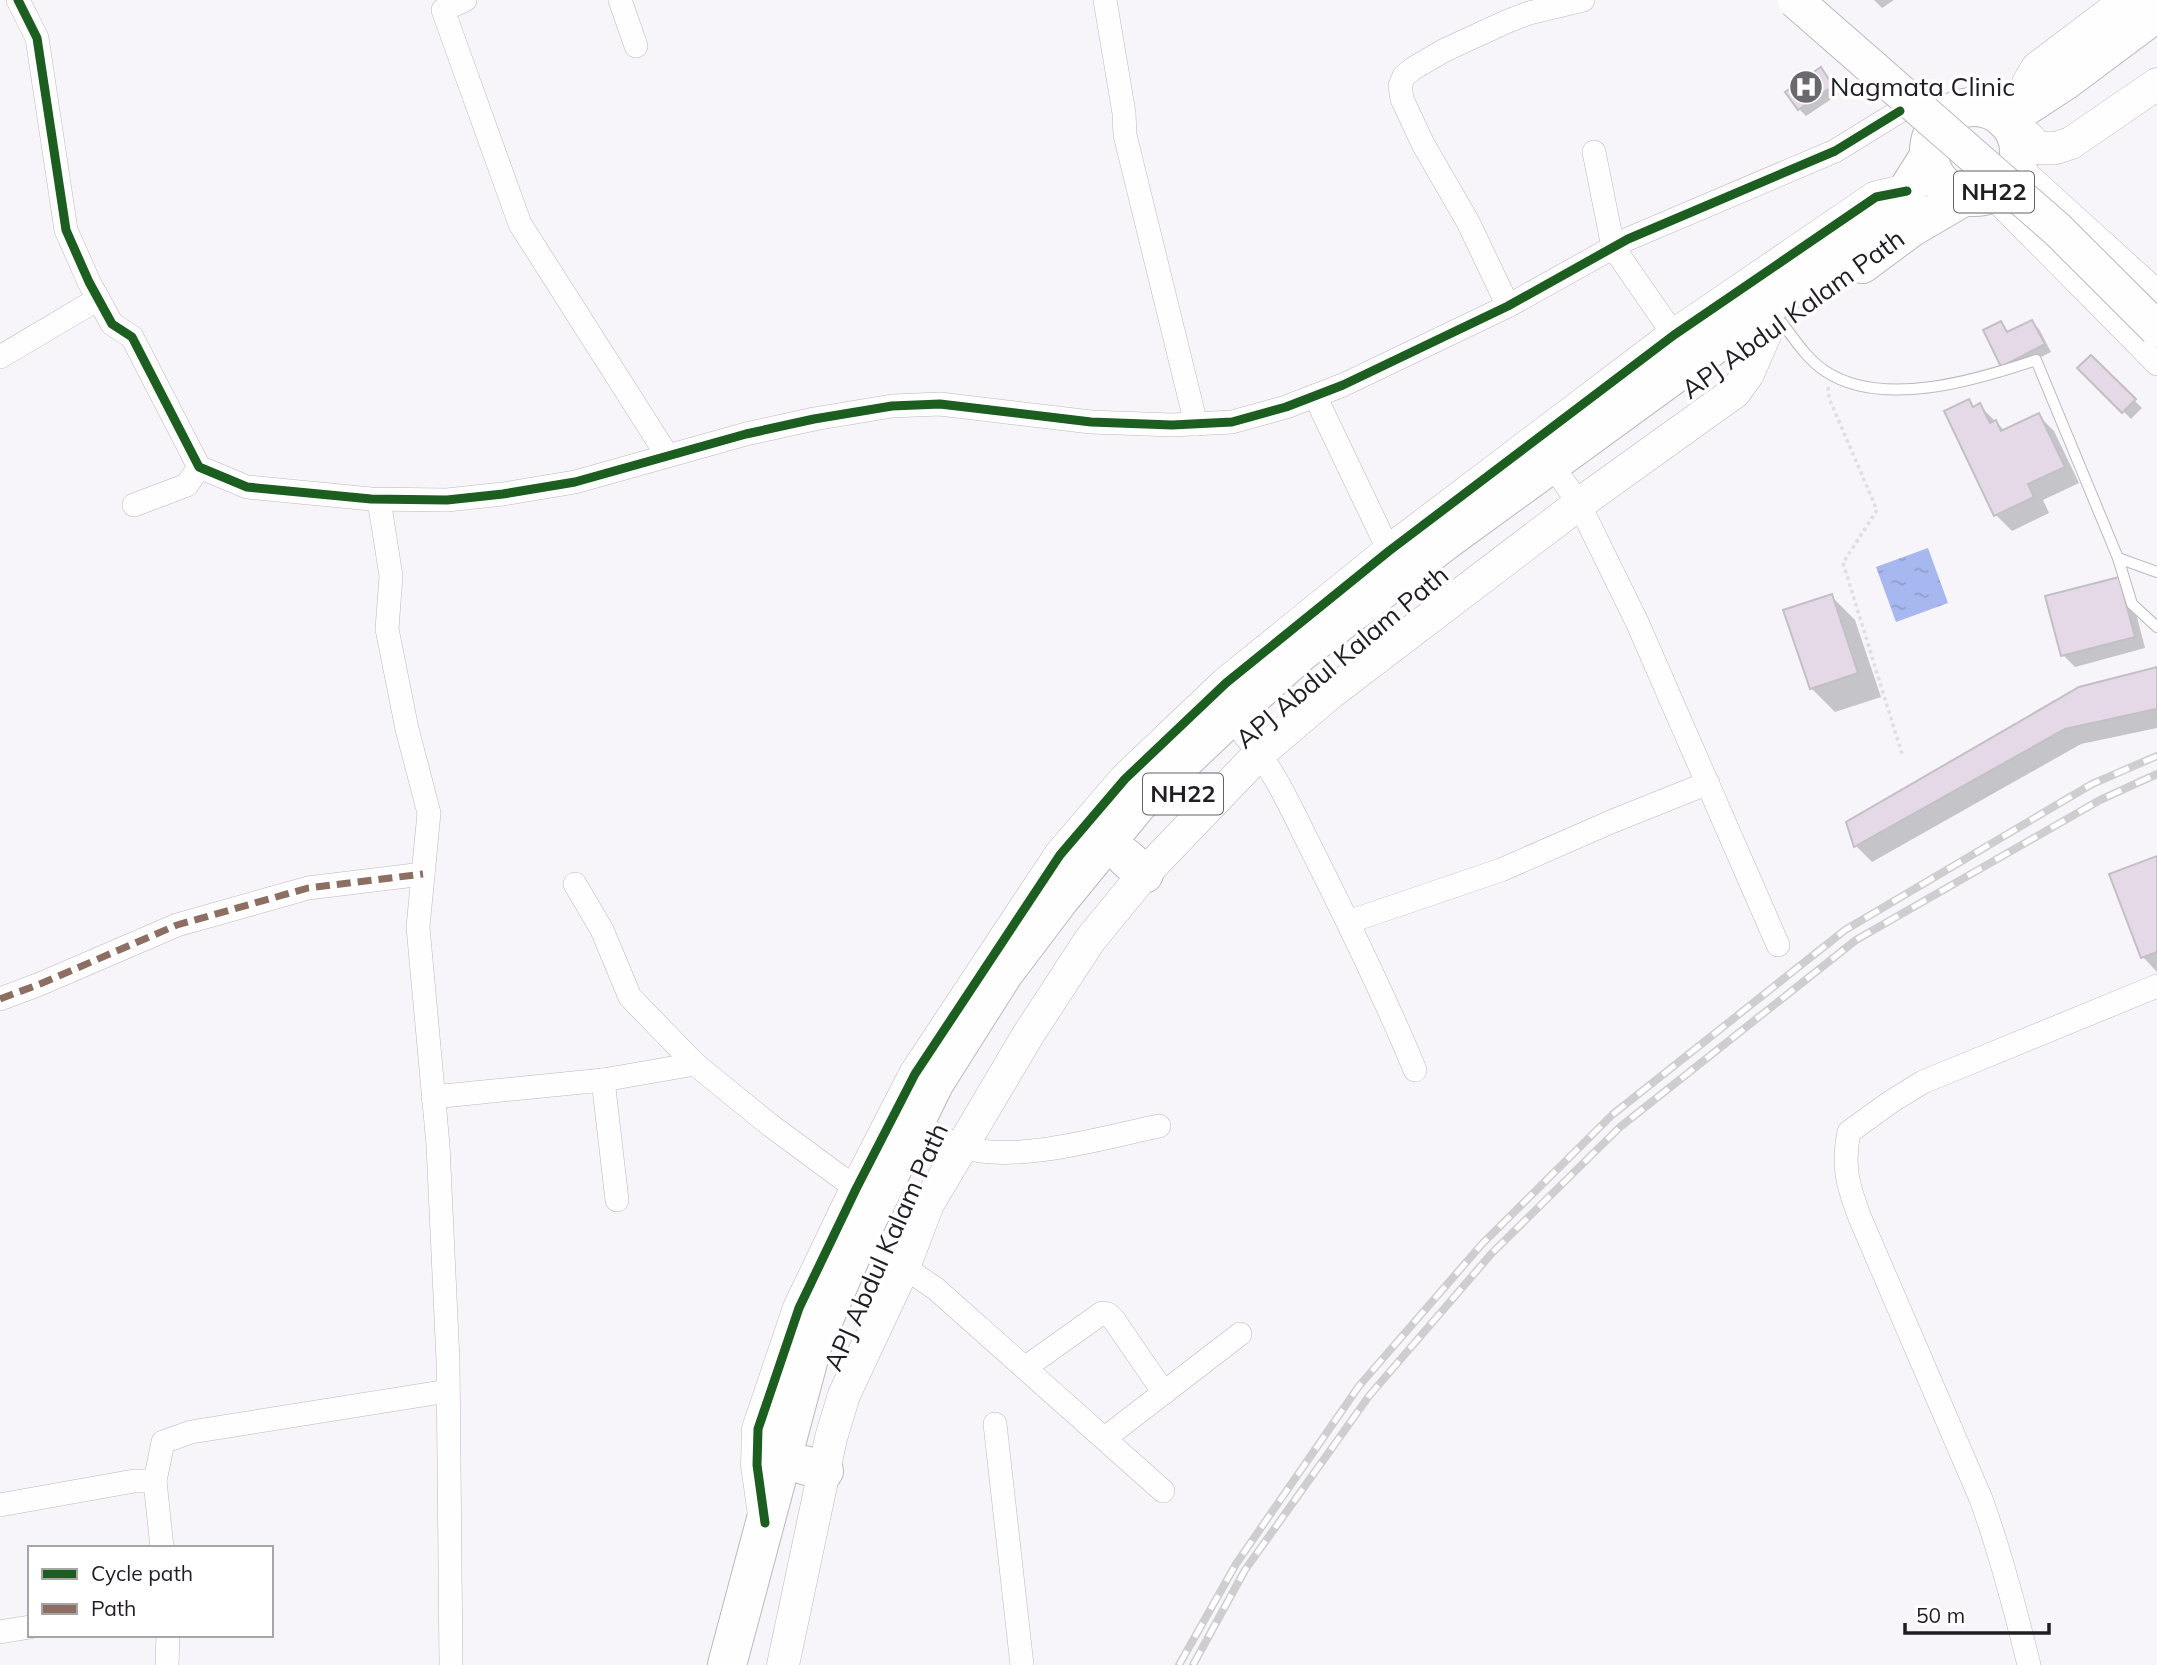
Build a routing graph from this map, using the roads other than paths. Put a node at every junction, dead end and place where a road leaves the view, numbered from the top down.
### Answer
1 (18, 0) edge
2 (465, 0) edge
3 (620, 0) edge
4 (1105, 0) edge
5 (1583, 0) edge
6 (1781, 0) edge
7 (1795, 0) edge
8 (1821, 0) edge
9 (2127, 0) edge
10 (2157, 12) edge
11 (2157, 45) edge
12 (636, 46) dead end
13 (2157, 84) edge
14 (1900, 111) junction
15 (1953, 112) junction
16 (2019, 134) junction
17 (1929, 150) junction
18 (1594, 152) dead end
19 (1906, 191) junction
20 (1977, 195) junction
21 (1613, 247) junction
22 (2157, 291) edge
23 (98, 299) junction
24 (1508, 306) junction
25 (1773, 329) junction
26 (2157, 329) edge
27 (1674, 335) junction
28 (0, 358) edge
29 (2157, 364) edge
30 (1315, 396) junction
31 (1196, 424) junction
32 (1574, 430) junction
33 (667, 455) junction
34 (199, 467) junction
35 (1572, 493) junction
36 (379, 500) junction
37 (134, 505) dead end
38 (2118, 558) junction
39 (1397, 562) junction
40 (2157, 572) edge
41 (2157, 627) edge
42 (1244, 719) junction
43 (1708, 783) junction
44 (423, 874) junction
45 (575, 884) dead end
46 (1348, 922) junction
47 (1778, 945) dead end
48 (2157, 986) edge
49 (0, 999) edge
50 (695, 1063) junction
51 (1415, 1070) dead end
52 (603, 1080) junction
53 (433, 1097) junction
54 (1159, 1126) dead end
55 (948, 1140) junction
56 (866, 1196) junction
57 (617, 1200) dead end
58 (879, 1255) junction
59 (1240, 1334) dead end
60 (1026, 1367) junction
61 (448, 1391) junction
62 (1164, 1393) junction
63 (995, 1424) dead end
64 (1105, 1438) junction
65 (814, 1468) junction
66 (155, 1481) junction
67 (1163, 1491) dead end
68 (0, 1505) edge
69 (765, 1523) junction
70 (162, 1546) edge
71 (28, 1627) edge
72 (0, 1632) edge
73 (168, 1637) edge
74 (734, 1659) edge
75 (167, 1665) edge
76 (451, 1665) edge
77 (715, 1665) edge
78 (783, 1665) edge
79 (1022, 1665) edge
80 (2029, 1665) edge

1 - 23 street
2 - 33 street
3 - 12 street
4 - 31 street
5 - 24 street
6 - 14 highway
7 - 26 main road, bridge
8 - 15 highway
9 - 16 street, NH22
10 - 16 highway, NH22
11 - 16 highway, NH22
13 - 16 street, NH22
14 - 17 highway
14 - 21 street
15 - 16 highway, NH22
15 - 17 highway, NH22
16 - 20 highway, NH22
16 - 22 street
17 - 19 highway, NH22
17 - 20 highway, NH22
18 - 21 street
19 - 27 street, NH22
19 - 32 highway, APJ Abdul Kalam Path / NH22
20 - 25 highway, APJ Abdul Kalam Path / NH22
20 - 29 street
21 - 24 street
21 - 27 street
23 - 28 street
23 - 34 street
24 - 30 street
25 - 35 highway, APJ Abdul Kalam Path / NH22
25 - 38 lane
27 - 32 street, NH22
30 - 31 street
30 - 39 street
31 - 33 street
32 - 39 highway, APJ Abdul Kalam Path / NH22
33 - 36 street
34 - 36 street
34 - 37 street
35 - 42 highway, APJ Abdul Kalam Path / NH22
35 - 43 street
36 - 44 street
38 - 40 lane
38 - 41 lane
39 - 42 highway, APJ Abdul Kalam Path / NH22
42 - 46 street
42 - 55 highway, APJ Abdul Kalam Path / NH22
42 - 56 highway, APJ Abdul Kalam Path / NH22
43 - 46 street
43 - 47 street
44 - 49 street
44 - 53 street
45 - 50 street
46 - 51 street
48 - 80 street
50 - 52 street
50 - 56 street
52 - 53 street
52 - 57 street
53 - 61 street
54 - 55 street
55 - 58 highway, APJ Abdul Kalam Path / NH22
56 - 58 highway, APJ Abdul Kalam Path / NH22
56 - 69 street, NH22
58 - 60 street
58 - 65 highway, APJ Abdul Kalam Path / NH22
58 - 69 highway, APJ Abdul Kalam Path / NH22
59 - 62 street
60 - 62 street
60 - 64 street
61 - 66 street
61 - 76 street
62 - 64 street
63 - 79 street
64 - 67 street
65 - 74 highway, APJ Abdul Kalam Path / NH22
65 - 78 street, NH22
66 - 68 street
66 - 70 street
69 - 74 highway, APJ Abdul Kalam Path / NH22
71 - 72 street
73 - 75 street
74 - 77 street, NH22

